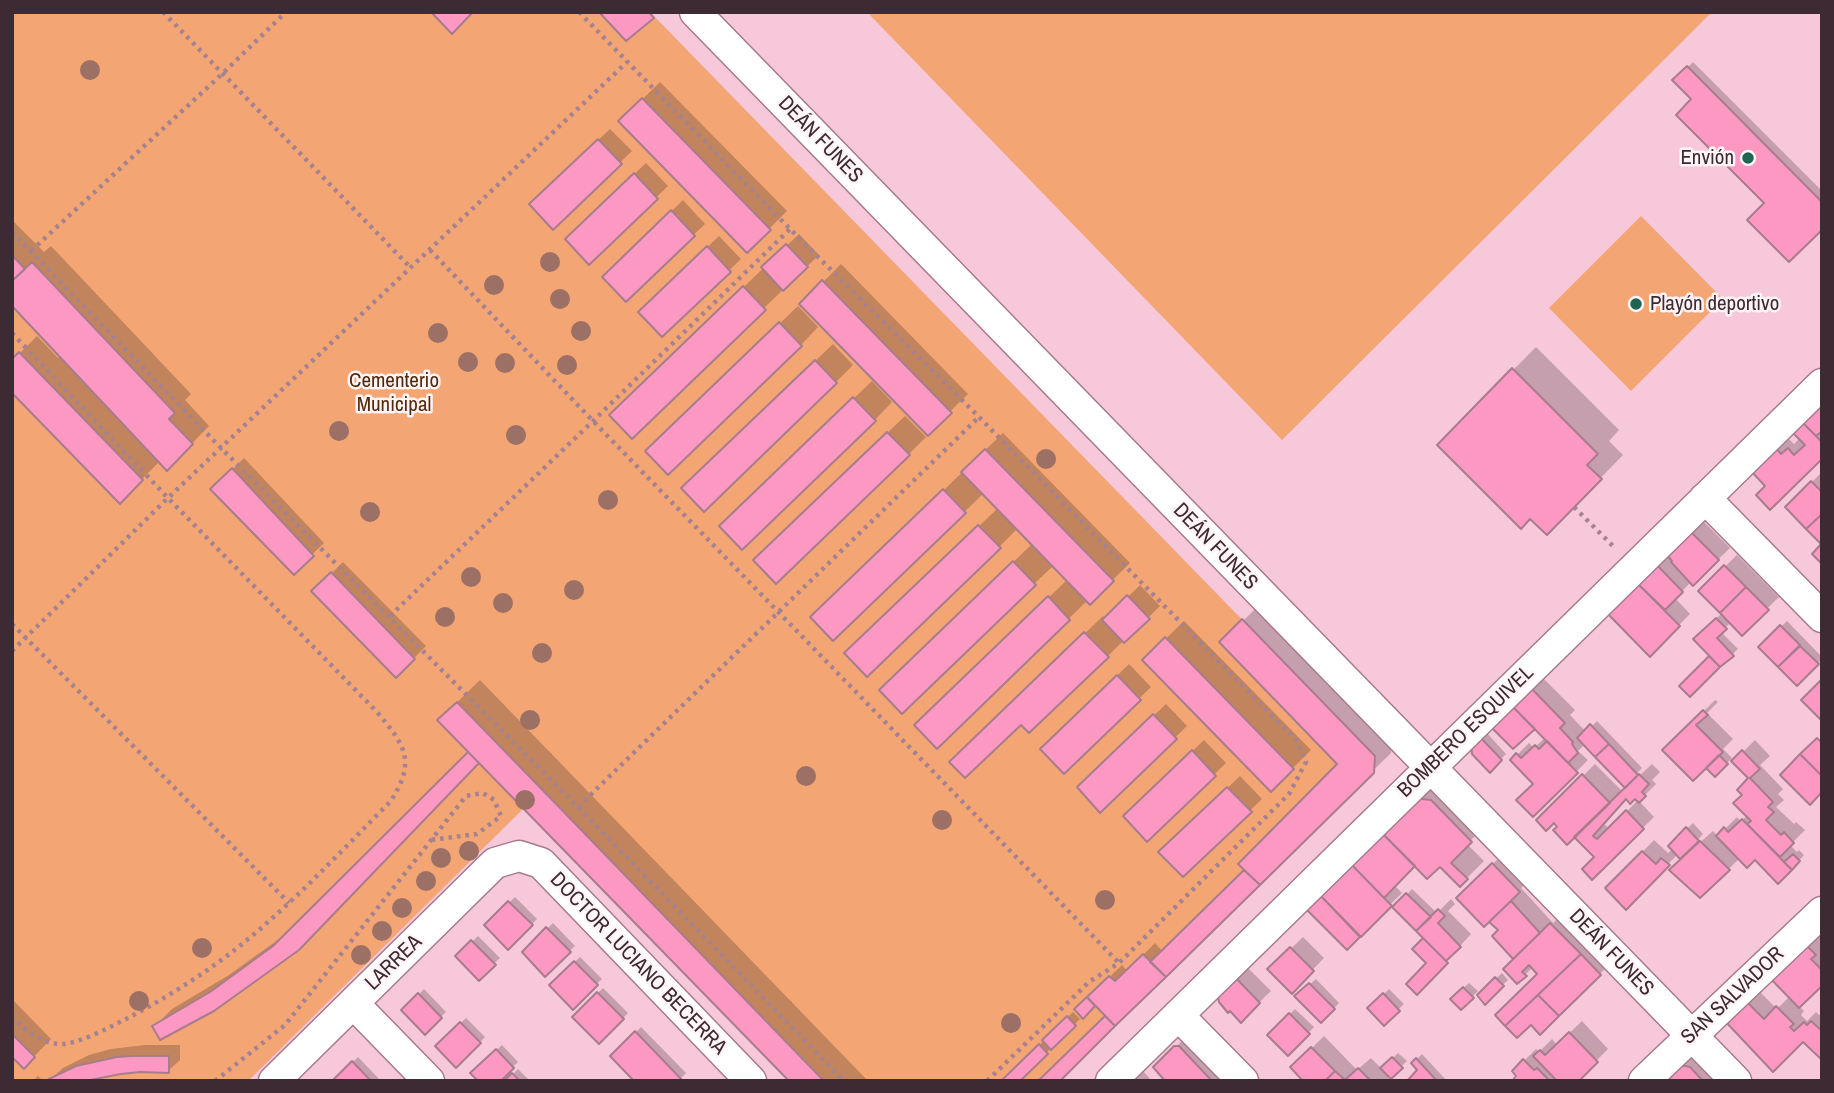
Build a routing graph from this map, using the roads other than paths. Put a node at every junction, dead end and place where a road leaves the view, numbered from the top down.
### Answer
1 (695, 12) edge
2 (1822, 384) edge
3 (1704, 498) junction
4 (1822, 617) edge
5 (1430, 767) junction
6 (519, 856) joint
7 (1822, 912) edge
8 (353, 1003) junction
9 (1178, 1015) junction
10 (1691, 1035) junction
11 (274, 1081) edge
12 (429, 1081) edge
13 (751, 1081) edge
14 (1111, 1081) edge
15 (1243, 1081) edge
16 (1644, 1081) edge
17 (1736, 1081) edge

1 - 5 street, DEÁN FUNES
2 - 3 street, BOMBERO ESQUIVEL
3 - 4 street
3 - 5 street, BOMBERO ESQUIVEL
5 - 9 street, BOMBERO ESQUIVEL
5 - 10 street, DEÁN FUNES
6 - 8 street, LARREA
6 - 13 street, DOCTOR LUCIANO BECERRA
7 - 10 street, SAN SALVADOR
8 - 11 street, LARREA
8 - 12 street
9 - 14 street, BOMBERO ESQUIVEL
9 - 15 street
10 - 16 street, SAN SALVADOR
10 - 17 street, DEÁN FUNES

